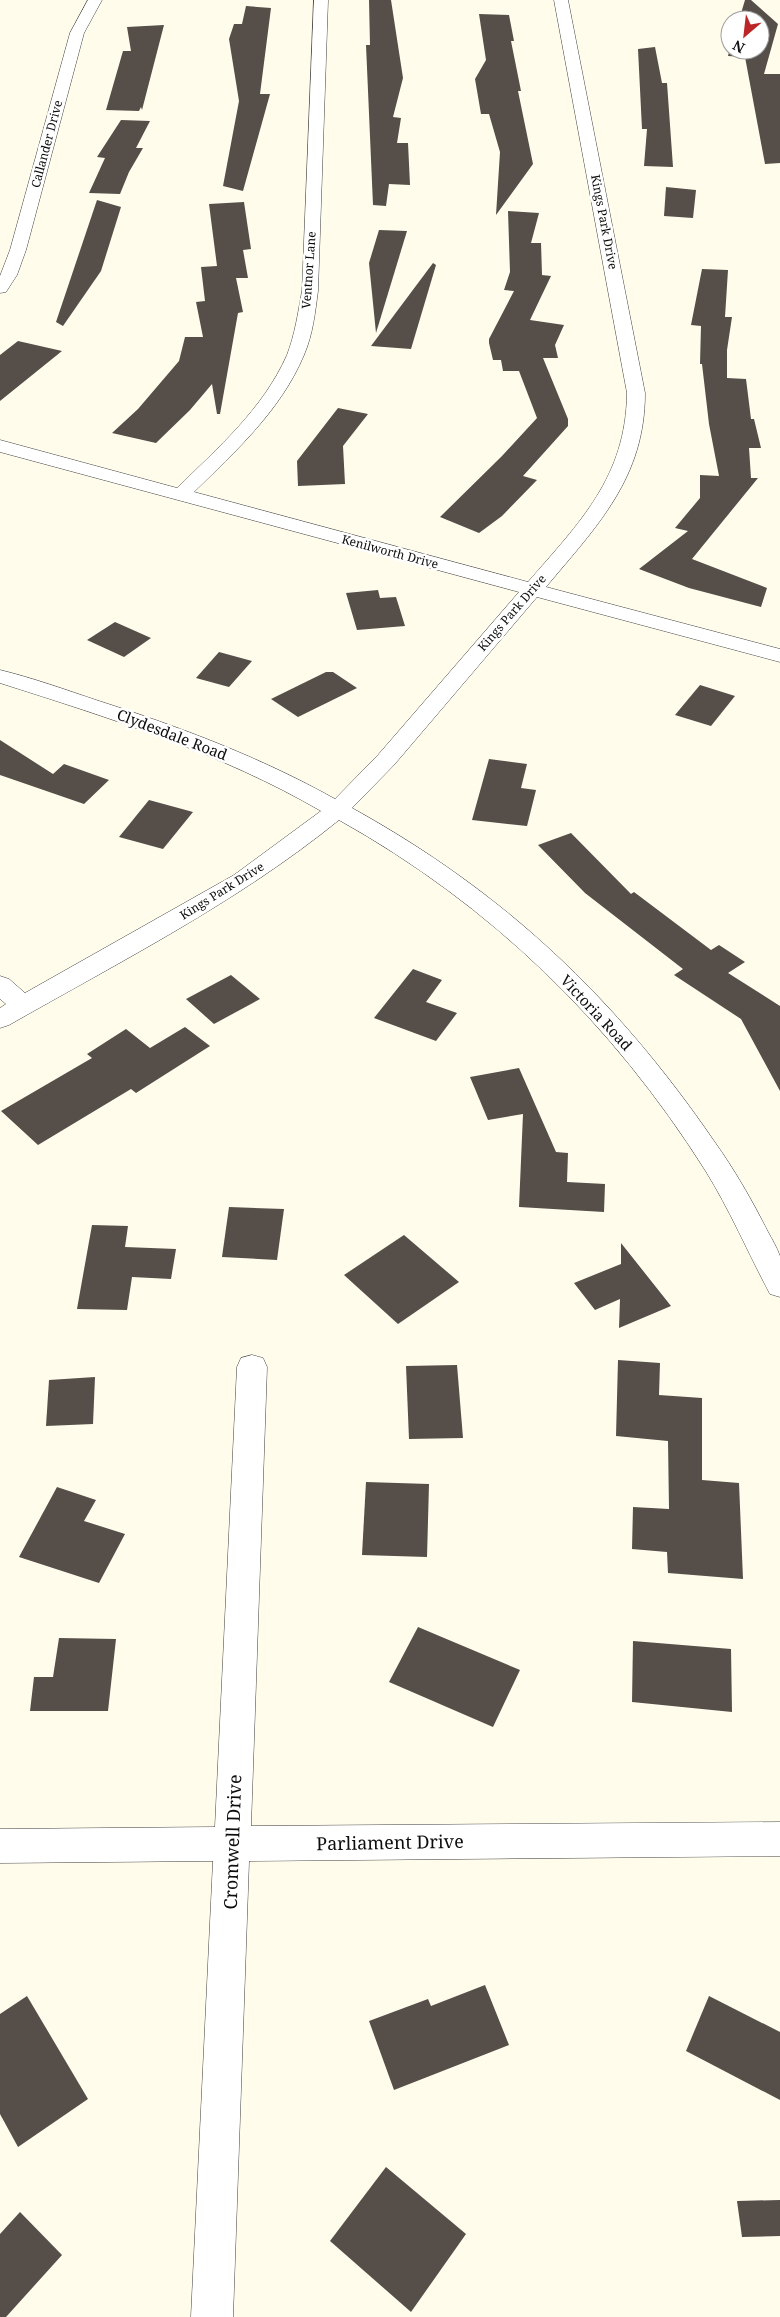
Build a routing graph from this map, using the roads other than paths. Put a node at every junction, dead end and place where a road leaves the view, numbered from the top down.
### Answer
1 (95, 0) edge
2 (321, 0) edge
3 (561, 0) edge
4 (0, 288) edge
5 (0, 446) edge
6 (180, 495) junction
7 (531, 590) junction
8 (780, 656) edge
9 (0, 676) edge
10 (337, 810) junction
11 (0, 986) edge
12 (23, 1005) junction
13 (0, 1018) edge
14 (780, 1286) edge
15 (252, 1367) dead end
16 (780, 1839) edge
17 (233, 1844) junction
18 (0, 1846) edge
19 (212, 2317) edge

1 - 4 street, Callander Drive
2 - 6 street, Ventnor Lane
3 - 7 street, Kings Park Drive
5 - 6 street, Kenilworth Drive
6 - 7 street, Kenilworth Drive
7 - 8 street, Kenilworth Drive
7 - 10 street, Kings Park Drive
9 - 10 street, Clydesdale Road
10 - 12 street, Kings Park Drive
10 - 14 street, Victoria Road
11 - 12 street
12 - 13 street, Kings Park Drive
15 - 17 street, Cromwell Drive
16 - 17 street, Parliament Drive
17 - 18 street, Parliament Drive
17 - 19 street, Cromwell Drive

